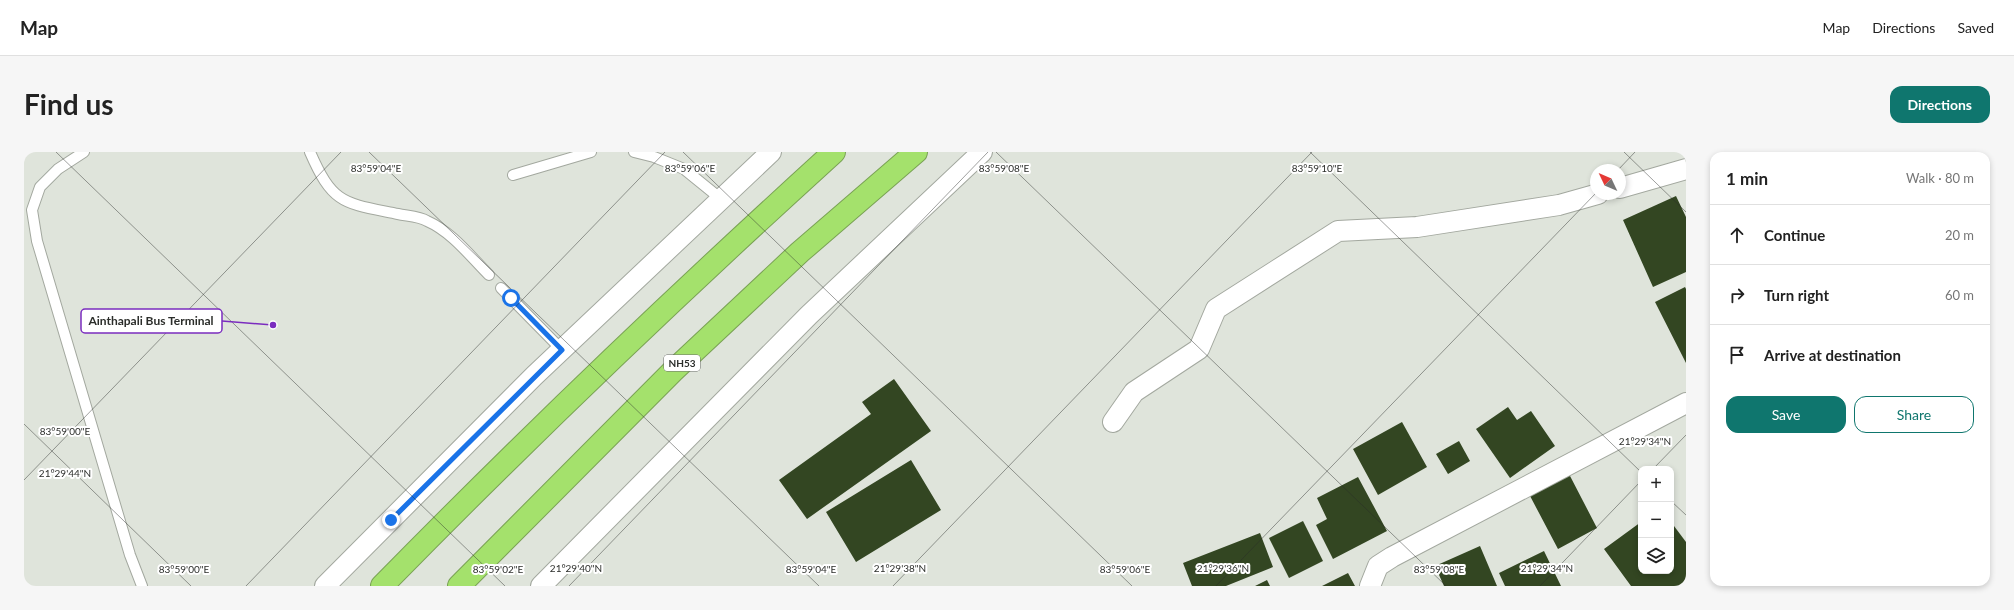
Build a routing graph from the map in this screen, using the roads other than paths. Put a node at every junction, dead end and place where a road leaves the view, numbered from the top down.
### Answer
1 (84, 152) edge
2 (310, 152) edge
3 (591, 152) edge
4 (634, 152) edge
5 (771, 152) edge
6 (834, 152) edge
7 (916, 152) edge
8 (982, 152) edge
9 (1686, 169) edge
10 (513, 175) dead end
11 (1626, 186) edge
12 (1590, 196) edge
13 (721, 200) junction
14 (489, 275) dead end
15 (501, 288) dead end
16 (562, 350) junction
17 (1686, 403) edge
18 (1113, 422) dead end
19 (142, 586) edge
20 (325, 586) edge
21 (382, 586) edge
22 (459, 586) edge
23 (540, 586) edge
24 (1370, 586) edge

1 - 19 lane
2 - 14 lane
3 - 10 lane
4 - 13 lane
5 - 13 street
6 - 21 highway
7 - 22 highway, NH53
8 - 23 street
9 - 11 street
12 - 18 street
13 - 16 street
15 - 16 lane
16 - 20 street
17 - 24 street

